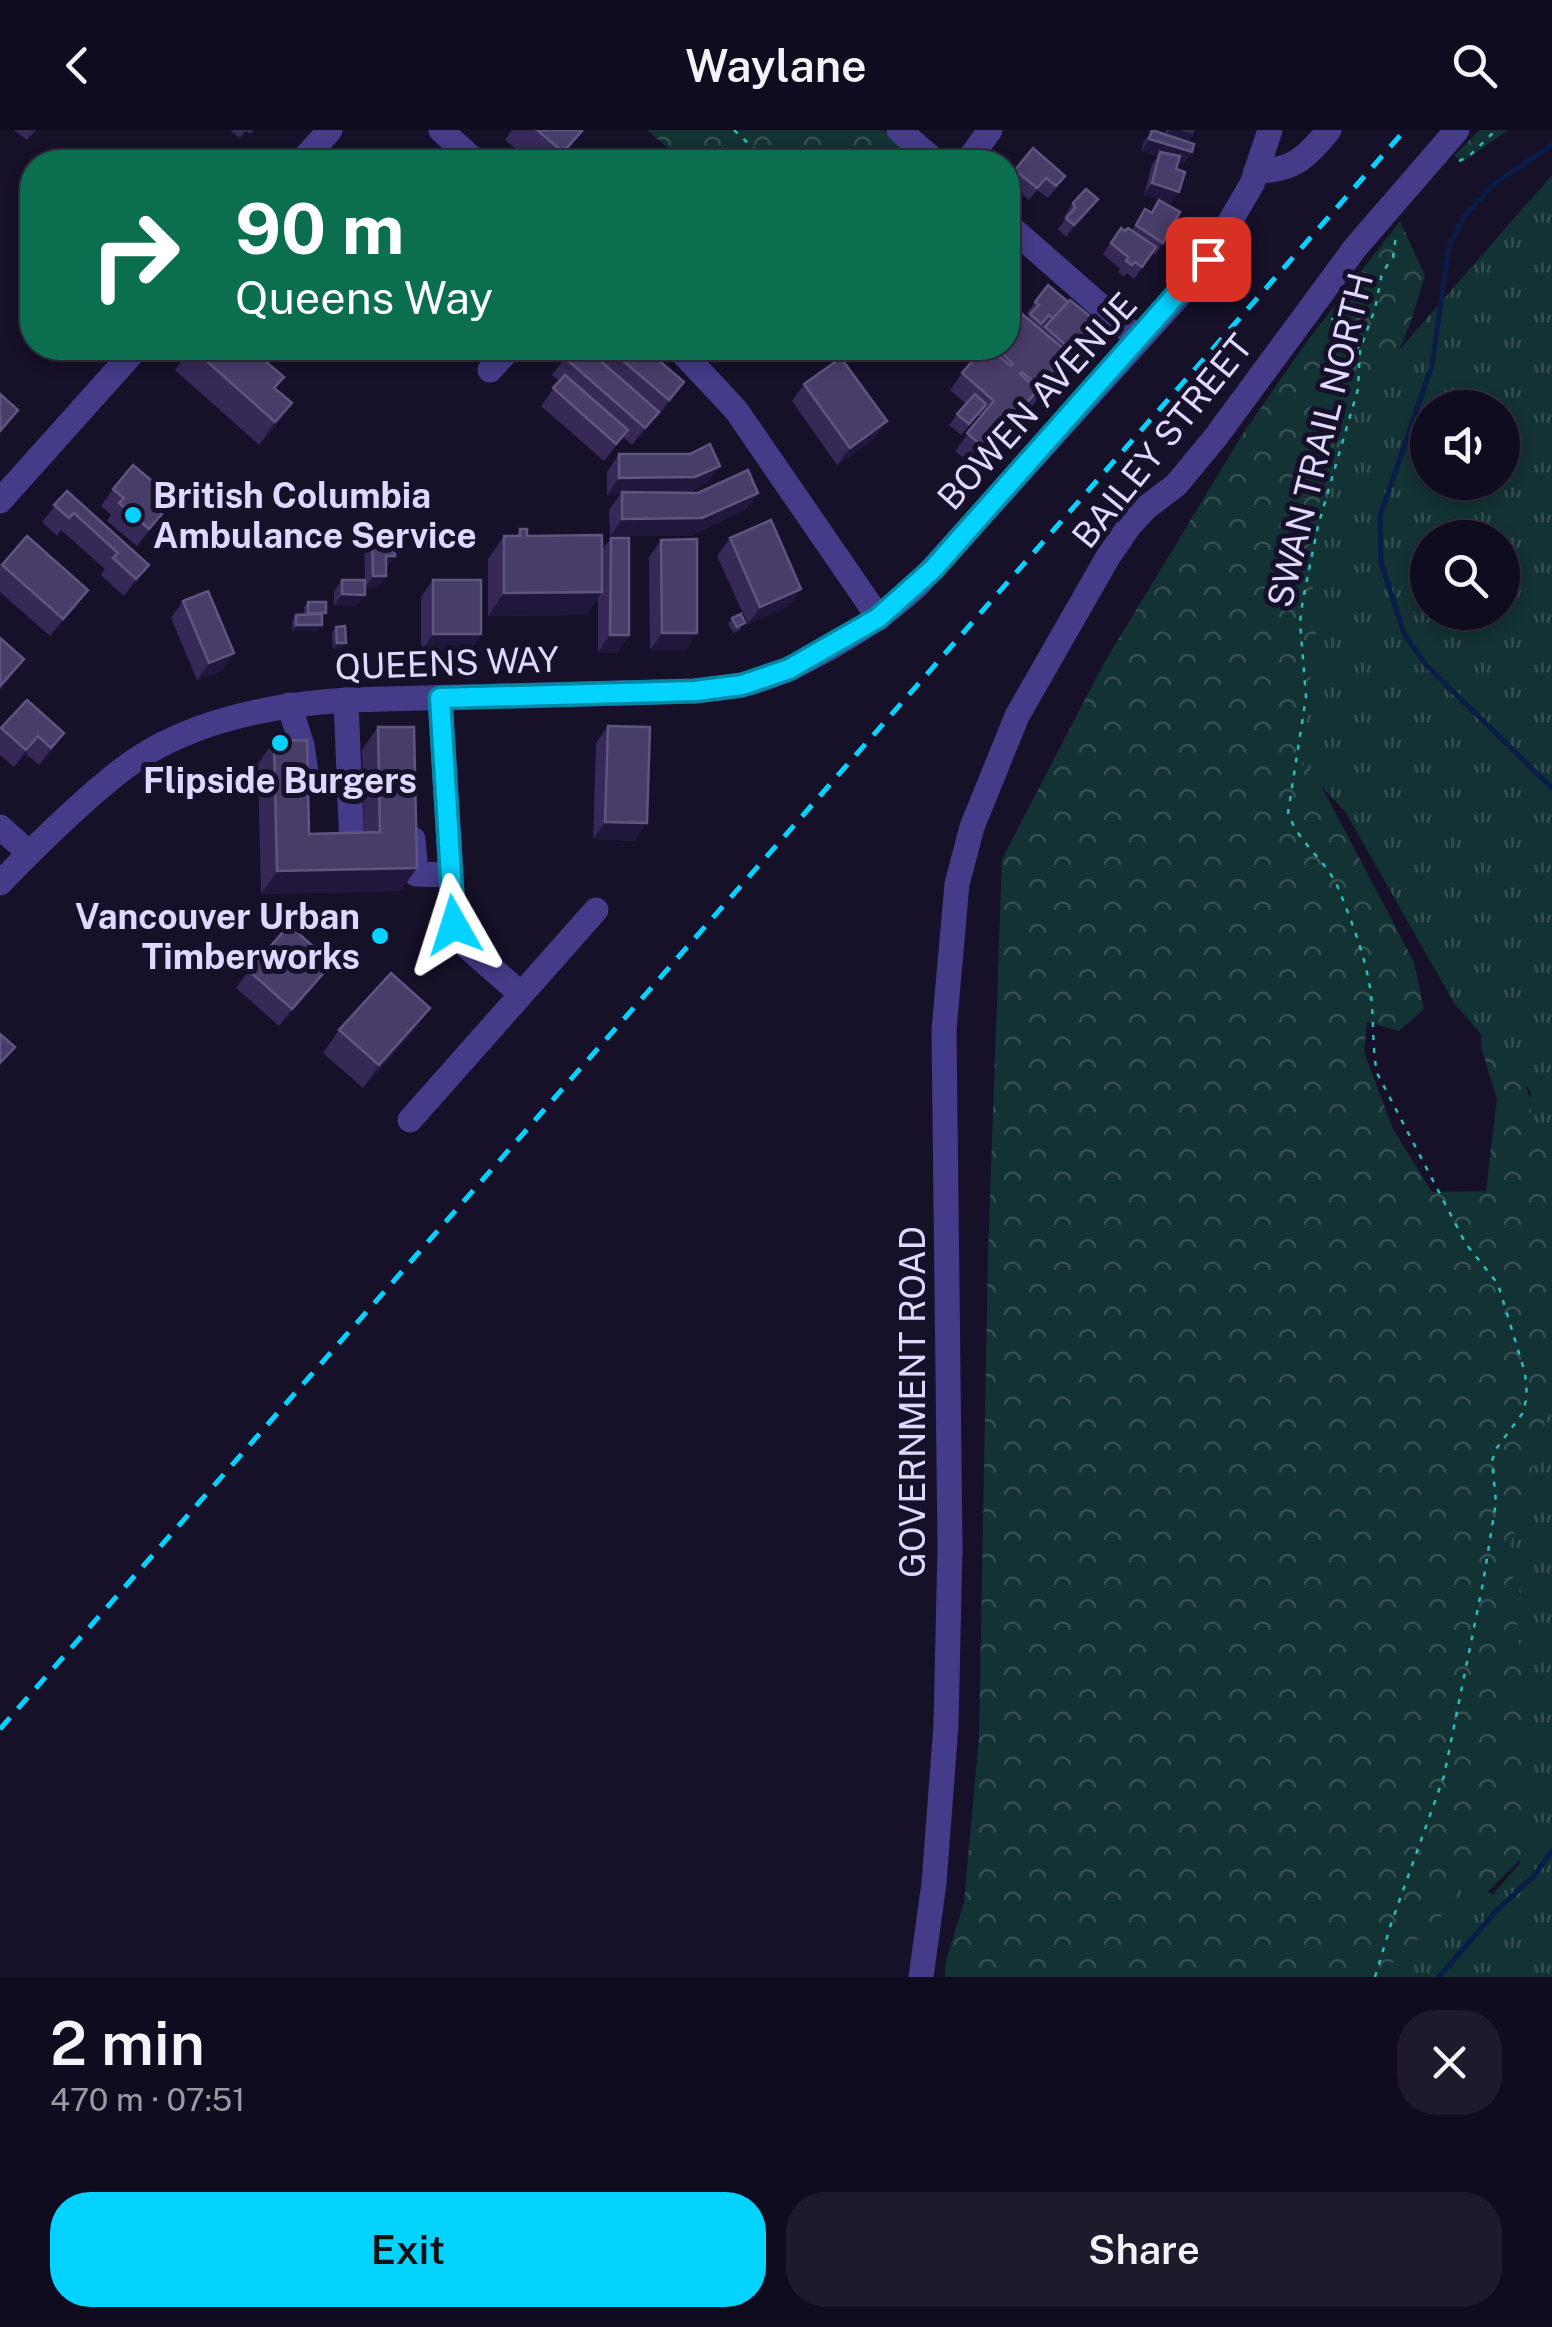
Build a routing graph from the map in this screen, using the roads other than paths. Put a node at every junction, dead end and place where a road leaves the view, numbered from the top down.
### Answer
1 (330, 130) edge
2 (441, 130) edge
3 (899, 130) edge
4 (1270, 130) edge
5 (1329, 130) edge
6 (1457, 130) edge
7 (312, 150) edge
8 (463, 150) edge
9 (922, 150) edge
10 (1256, 171) junction
11 (1020, 236) edge
12 (1139, 340) junction
13 (125, 360) edge
14 (499, 360) edge
15 (689, 360) edge
16 (490, 370) dead end
17 (0, 501) edge
18 (878, 618) junction
19 (440, 698) junction
20 (346, 700) junction
21 (289, 704) junction
22 (414, 768) edge
23 (444, 768) junction
24 (307, 798) edge
25 (413, 822) edge
26 (0, 827) edge
27 (972, 827) joint
28 (308, 850) edge
29 (29, 853) junction
30 (449, 875) junction
31 (0, 883) edge
32 (596, 910) dead end
33 (521, 994) junction
34 (410, 1120) dead end
35 (920, 1977) edge

1 - 7 street
2 - 8 street
3 - 9 street
4 - 10 street, BOWEN AVENUE
5 - 10 street
6 - 27 street, BAILEY STREET
10 - 12 street, BOWEN AVENUE
11 - 12 street
12 - 18 street, BOWEN AVENUE
13 - 17 street
14 - 16 street
15 - 18 street
18 - 19 street, QUEENS WAY
19 - 20 street, QUEENS WAY
19 - 23 street
20 - 21 street, QUEENS WAY
20 - 28 street
21 - 24 street
21 - 29 street, QUEENS WAY
22 - 23 street
23 - 30 street
25 - 30 street
26 - 29 street
27 - 35 street, GOVERNMENT ROAD
29 - 31 street, QUEENS WAY
30 - 33 street
32 - 33 street
33 - 34 street

